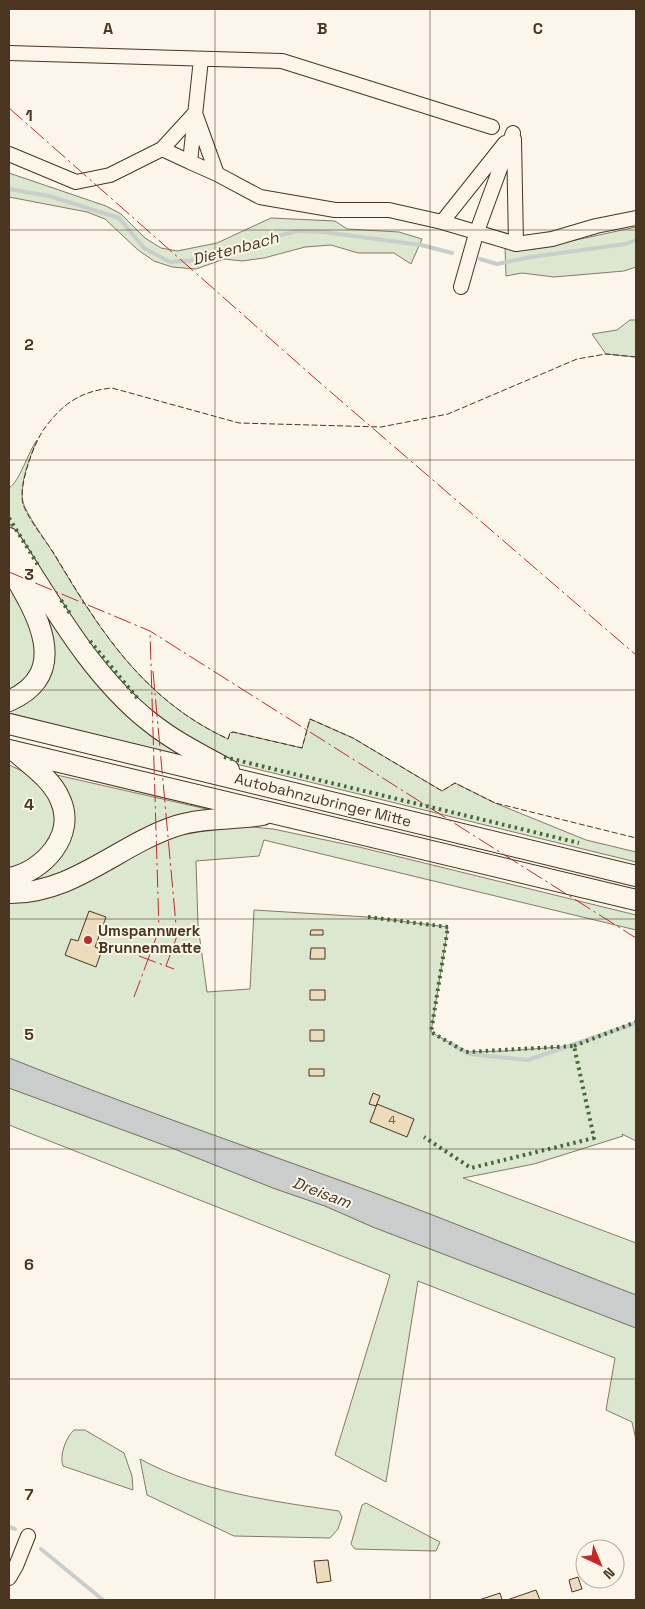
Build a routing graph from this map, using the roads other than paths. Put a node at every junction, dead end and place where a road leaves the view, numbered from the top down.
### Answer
1 (9, 54) edge
2 (201, 59) junction
3 (195, 113) junction
4 (492, 127) dead end
5 (514, 132) junction
6 (162, 149) junction
7 (9, 154) edge
8 (190, 162) junction
9 (217, 174) junction
10 (636, 218) edge
11 (442, 222) junction
12 (476, 234) junction
13 (516, 244) junction
14 (461, 287) dead end
15 (9, 538) edge
16 (9, 567) edge
17 (9, 701) edge
18 (9, 724) edge
19 (13, 751) edge
20 (252, 783) junction
21 (273, 813) junction
22 (636, 876) edge
23 (9, 878) edge
24 (9, 893) edge
25 (636, 900) edge
26 (28, 1536) dead end
27 (9, 1578) edge

1 - 2 street
2 - 3 street
2 - 4 street
3 - 6 street
3 - 8 street
3 - 9 street
5 - 11 street
5 - 12 street
5 - 13 street
6 - 7 street
6 - 8 street
8 - 9 street
9 - 11 street
10 - 13 street
11 - 12 street
12 - 13 street
12 - 14 street
15 - 20 highway
16 - 17 highway
18 - 20 highway, Autobahnzubringer Mitte
19 - 21 highway, Autobahnzubringer Mitte
19 - 23 highway
20 - 22 highway, Autobahnzubringer Mitte
21 - 24 highway
21 - 25 highway, Autobahnzubringer Mitte
26 - 27 street

